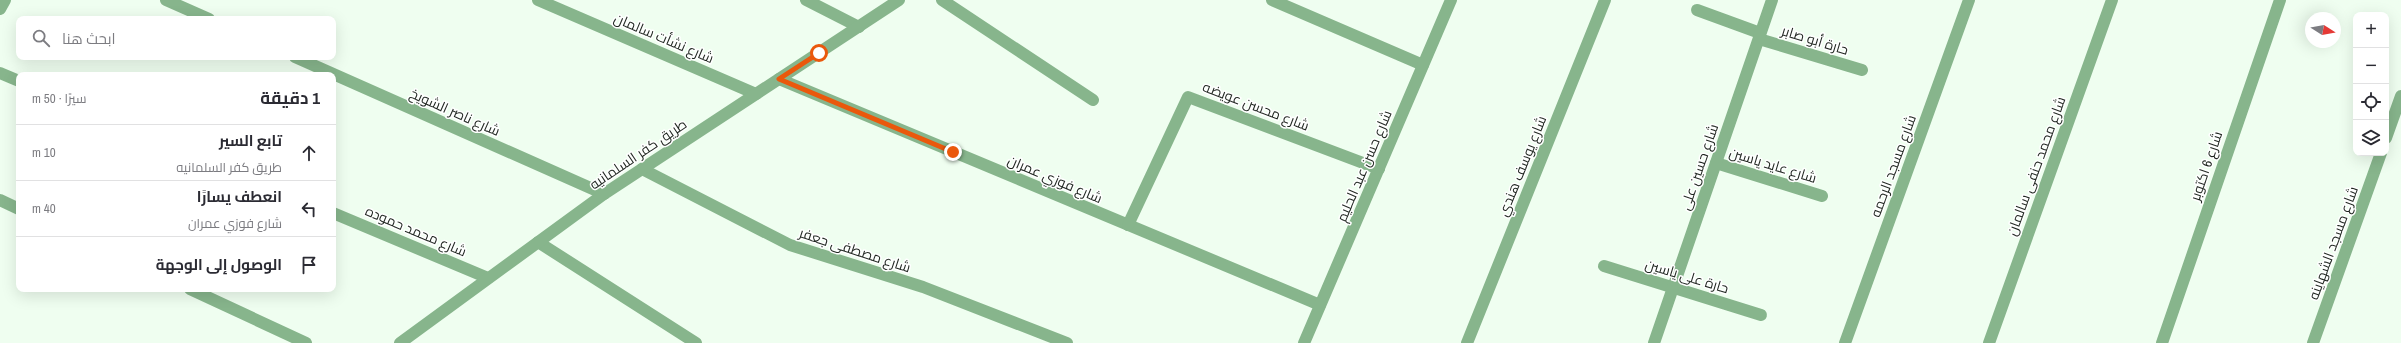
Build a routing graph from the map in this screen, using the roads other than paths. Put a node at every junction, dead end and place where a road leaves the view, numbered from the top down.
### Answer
1 (5, 0) edge
2 (166, 0) edge
3 (538, 0) edge
4 (806, 0) edge
5 (899, 0) edge
6 (942, 0) edge
7 (1272, 0) edge
8 (1451, 0) edge
9 (1606, 0) edge
10 (1772, 0) edge
11 (1969, 0) edge
12 (2112, 0) edge
13 (2280, 0) edge
14 (0, 9) edge
15 (1697, 10) dead end
16 (202, 16) edge
17 (859, 27) junction
18 (1760, 36) junction
19 (302, 60) edge
20 (1423, 65) junction
21 (1862, 70) dead end
22 (329, 72) edge
23 (0, 73) edge
24 (336, 75) edge
25 (779, 79) junction
26 (16, 80) edge
27 (756, 94) junction
28 (2401, 96) edge
29 (1093, 100) dead end
30 (2389, 130) edge
31 (2380, 156) edge
32 (1716, 163) junction
33 (642, 169) junction
34 (1379, 169) junction
35 (604, 194) junction
36 (1822, 196) dead end
37 (0, 200) edge
38 (16, 208) edge
39 (336, 214) edge
40 (1128, 225) junction
41 (538, 242) junction
42 (1604, 266) dead end
43 (488, 278) junction
44 (1673, 288) junction
45 (196, 292) edge
46 (1320, 305) junction
47 (1761, 315) dead end
48 (306, 343) edge
49 (400, 343) edge
50 (696, 343) edge
51 (1067, 343) edge
52 (1304, 343) edge
53 (1467, 343) edge
54 (1654, 343) edge
55 (1846, 343) edge
56 (1989, 343) edge
57 (2162, 343) edge
58 (2313, 343) edge

1 - 14 street
2 - 16 street
3 - 27 street, شارع نشأت سالمان
4 - 17 street
5 - 17 street, طريق كفر السلمانيه
6 - 29 street
7 - 20 street
8 - 20 street, شارع حسن عبد الحليم
9 - 53 street, شارع يوسف هندي
10 - 18 street, شارع حسين على
11 - 55 street, شارع مسجد الرحمه
12 - 56 street, شارع محمد حنفى سالمان
13 - 57 street, شارع 6 اكتوبر
15 - 18 street, حارة أبو صابر
17 - 25 street, طريق كفر السلمانيه
18 - 21 street, حارة أبو صابر
18 - 32 street, شارع حسين على
19 - 22 street, شارع ناصر الشويخ
20 - 34 street, شارع حسن عبد الحليم
23 - 26 street
24 - 35 street, شارع ناصر الشويخ
25 - 27 street, طريق كفر السلمانيه
25 - 40 street, شارع فوزي عمران
27 - 33 street, طريق كفر السلمانيه
28 - 30 street
31 - 58 street, شارع مسجد الشهاينه
32 - 36 street, شارع عايد ياسين
32 - 44 street, شارع حسين على
33 - 35 street, طريق كفر السلمانيه
33 - 51 street, شارع مصطفى جعفر
34 - 40 street, شارع محسن عويضه
34 - 46 street, شارع حسن عبد الحليم
35 - 41 street, طريق كفر السلمانيه
37 - 38 street
39 - 43 street, شارع محمد حموده
40 - 46 street, شارع فوزي عمران
41 - 43 street, طريق كفر السلمانيه
41 - 50 street
42 - 44 street, حارة على ياسين
43 - 49 street, طريق كفر السلمانيه
44 - 47 street, حارة على ياسين
44 - 54 street, شارع حسين على
45 - 48 street
46 - 52 street, شارع حسن عبد الحليم

